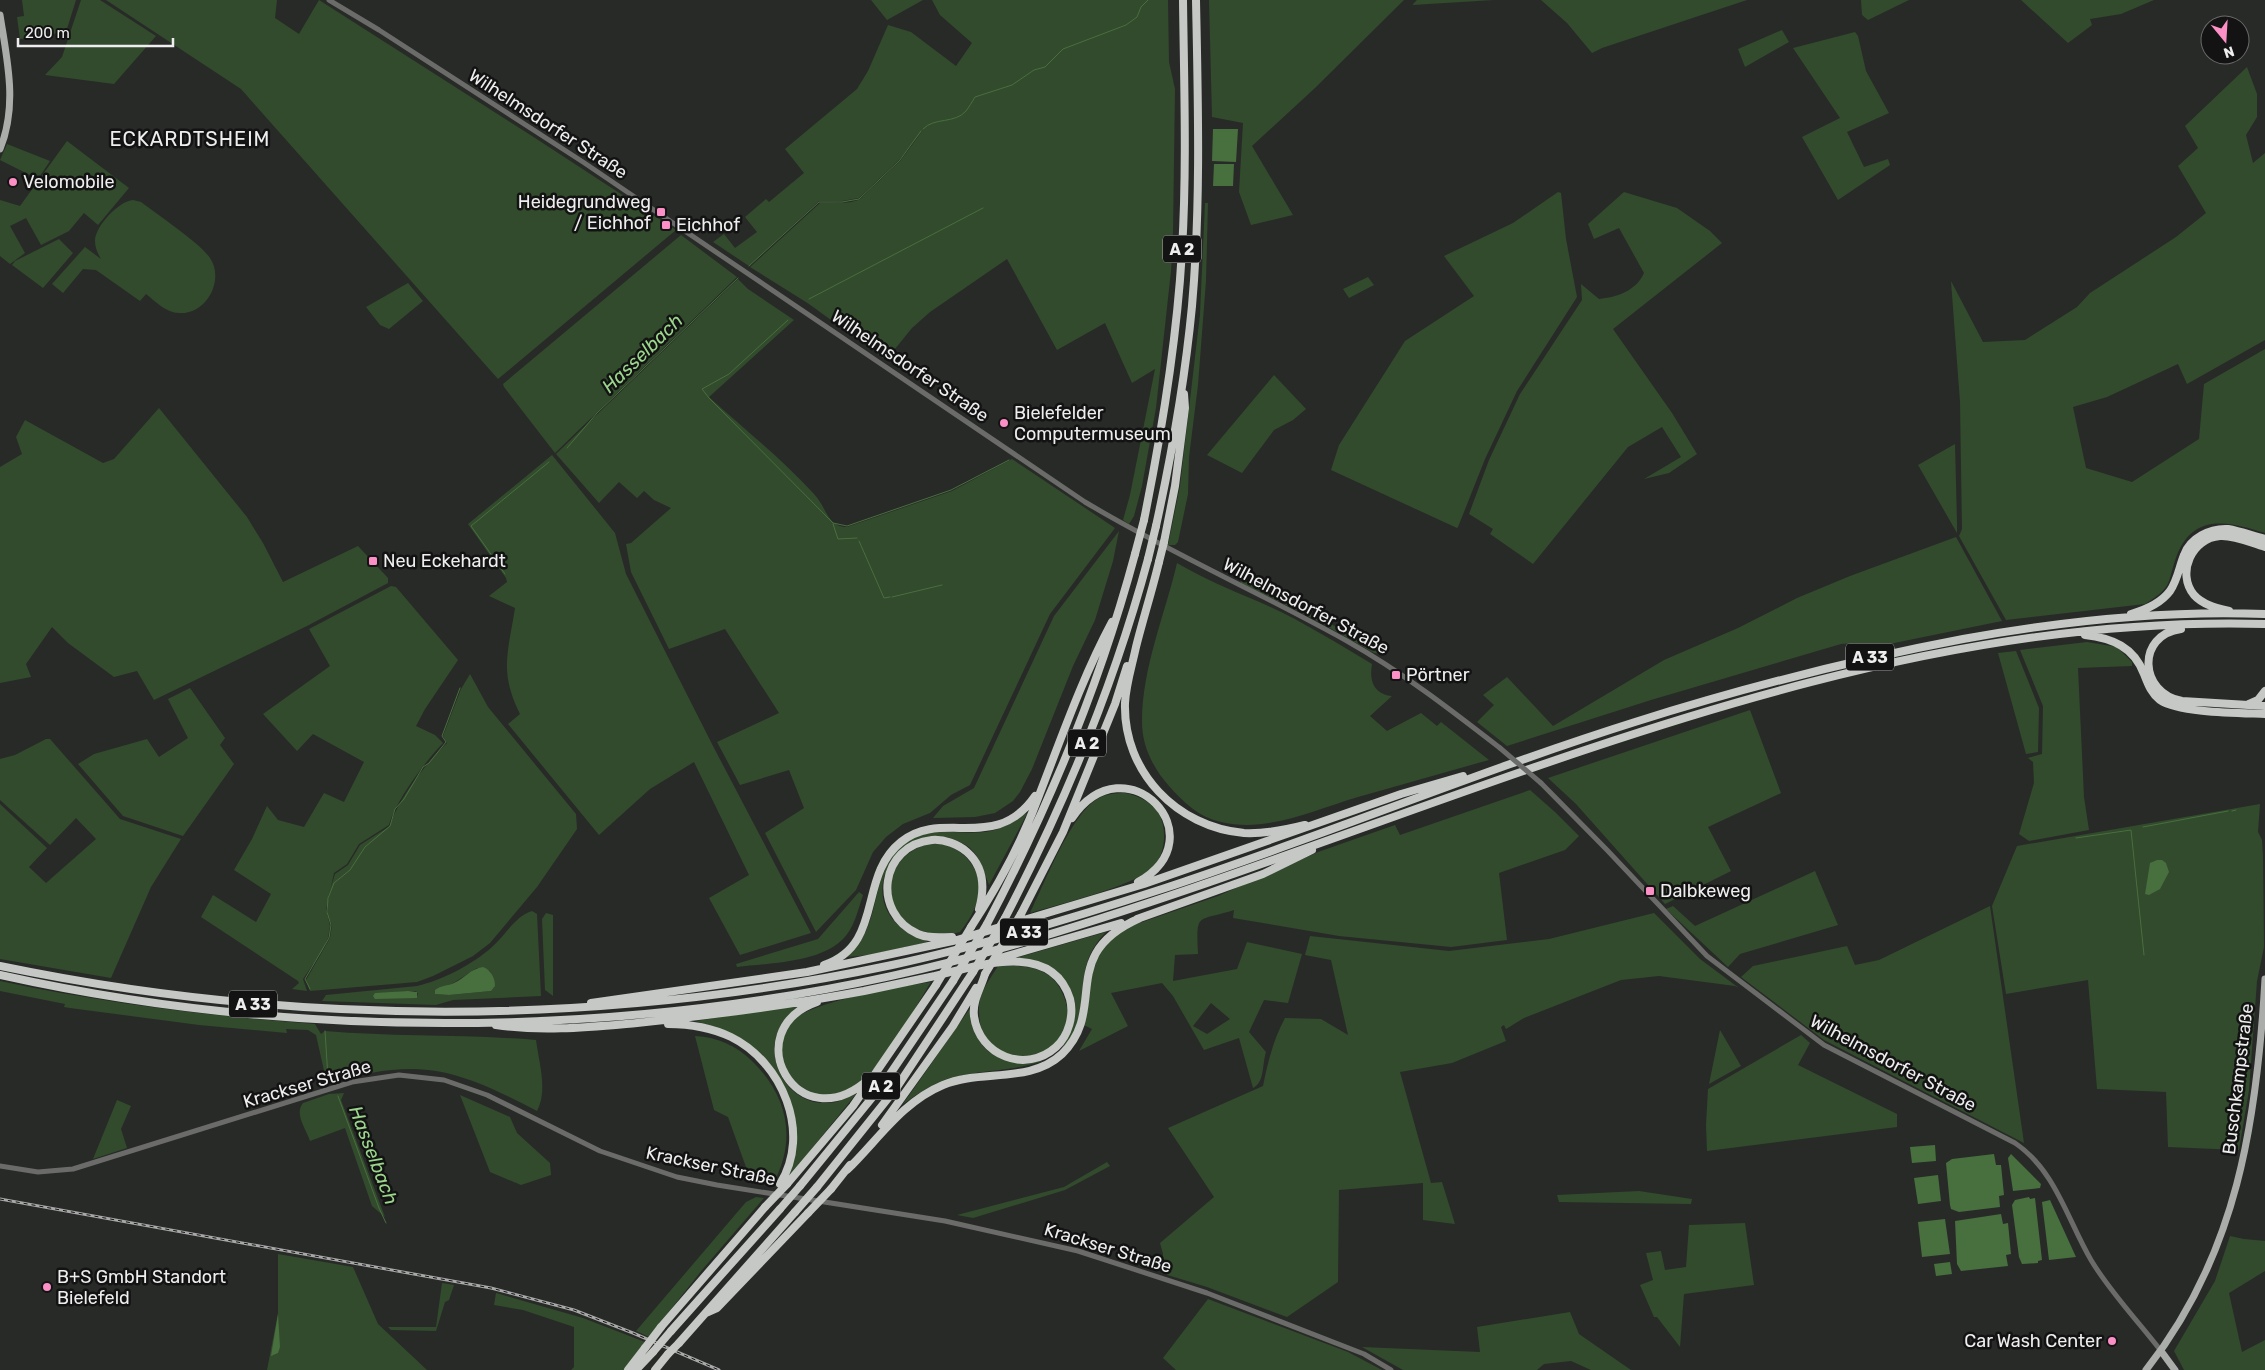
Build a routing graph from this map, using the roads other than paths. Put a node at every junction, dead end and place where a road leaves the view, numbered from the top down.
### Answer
1 (329, 0) edge
2 (1182, 0) edge
3 (1196, 0) edge
4 (0, 16) edge
5 (0, 149) edge
6 (1183, 382) junction
7 (2265, 539) edge
8 (2265, 547) edge
9 (1122, 605) junction
10 (2241, 613) junction
11 (2265, 614) edge
12 (2115, 618) junction
13 (2245, 623) junction
14 (2265, 624) edge
15 (2068, 632) junction
16 (1138, 637) junction
17 (2265, 692) edge
18 (2247, 705) junction
19 (2265, 706) edge
20 (2265, 714) edge
21 (1488, 772) junction
22 (1043, 784) junction
23 (1340, 816) junction
24 (1063, 832) junction
25 (1346, 834) junction
26 (1124, 890) junction
27 (1140, 918) junction
28 (976, 919) junction
29 (987, 927) junction
30 (0, 966) edge
31 (970, 970) junction
32 (799, 972) junction
33 (985, 974) junction
34 (0, 976) edge
35 (2265, 979) edge
36 (842, 995) junction
37 (540, 1010) junction
38 (475, 1022) junction
39 (626, 1024) junction
40 (879, 1069) junction
41 (0, 1166) edge
42 (847, 1170) junction
43 (784, 1184) junction
44 (706, 1313) junction
45 (649, 1350) junction
46 (2161, 1351) junction
47 (628, 1370) edge
48 (636, 1370) edge
49 (655, 1370) edge
50 (1391, 1370) edge
51 (2146, 1370) edge
52 (2175, 1370) edge

1 - 46 street, Wilhelmsdorfer Straße, bridge
2 - 9 highway, A 2, bridge
3 - 6 highway, A 2
4 - 5 main road
6 - 16 highway, bridge
6 - 31 highway, A 2, bridge
7 - 12 highway
8 - 10 highway
9 - 22 highway
9 - 29 highway, A 2
10 - 11 highway, A 33
10 - 12 highway, A 33
12 - 21 highway, A 33
13 - 14 highway, A 33
13 - 15 highway, A 33
13 - 18 highway
15 - 20 highway
15 - 25 highway, A 33
16 - 23 highway
16 - 24 highway
17 - 18 highway
18 - 19 highway
21 - 23 highway
21 - 37 highway, A 33
22 - 28 highway
22 - 32 highway
23 - 26 highway
24 - 26 highway
24 - 33 highway, bridge
25 - 27 highway
25 - 38 highway, A 33
26 - 29 highway
27 - 31 highway
27 - 42 highway
28 - 29 highway
28 - 40 highway, bridge
29 - 32 highway
29 - 45 highway, A 2, bridge
30 - 37 highway, A 33
31 - 33 highway
31 - 36 highway
31 - 44 highway, A 2, bridge
32 - 37 highway
33 - 42 highway
34 - 38 highway, A 33
35 - 46 main road, Buschkampstraße
36 - 39 highway
36 - 40 highway
38 - 39 highway
39 - 43 highway
40 - 43 highway
41 - 50 street, Krackser Straße
42 - 44 highway, bridge
43 - 45 highway, bridge
44 - 49 highway, A 2, bridge
45 - 47 highway
45 - 48 highway, A 2
46 - 51 main road, Buschkampstraße
46 - 52 main road

